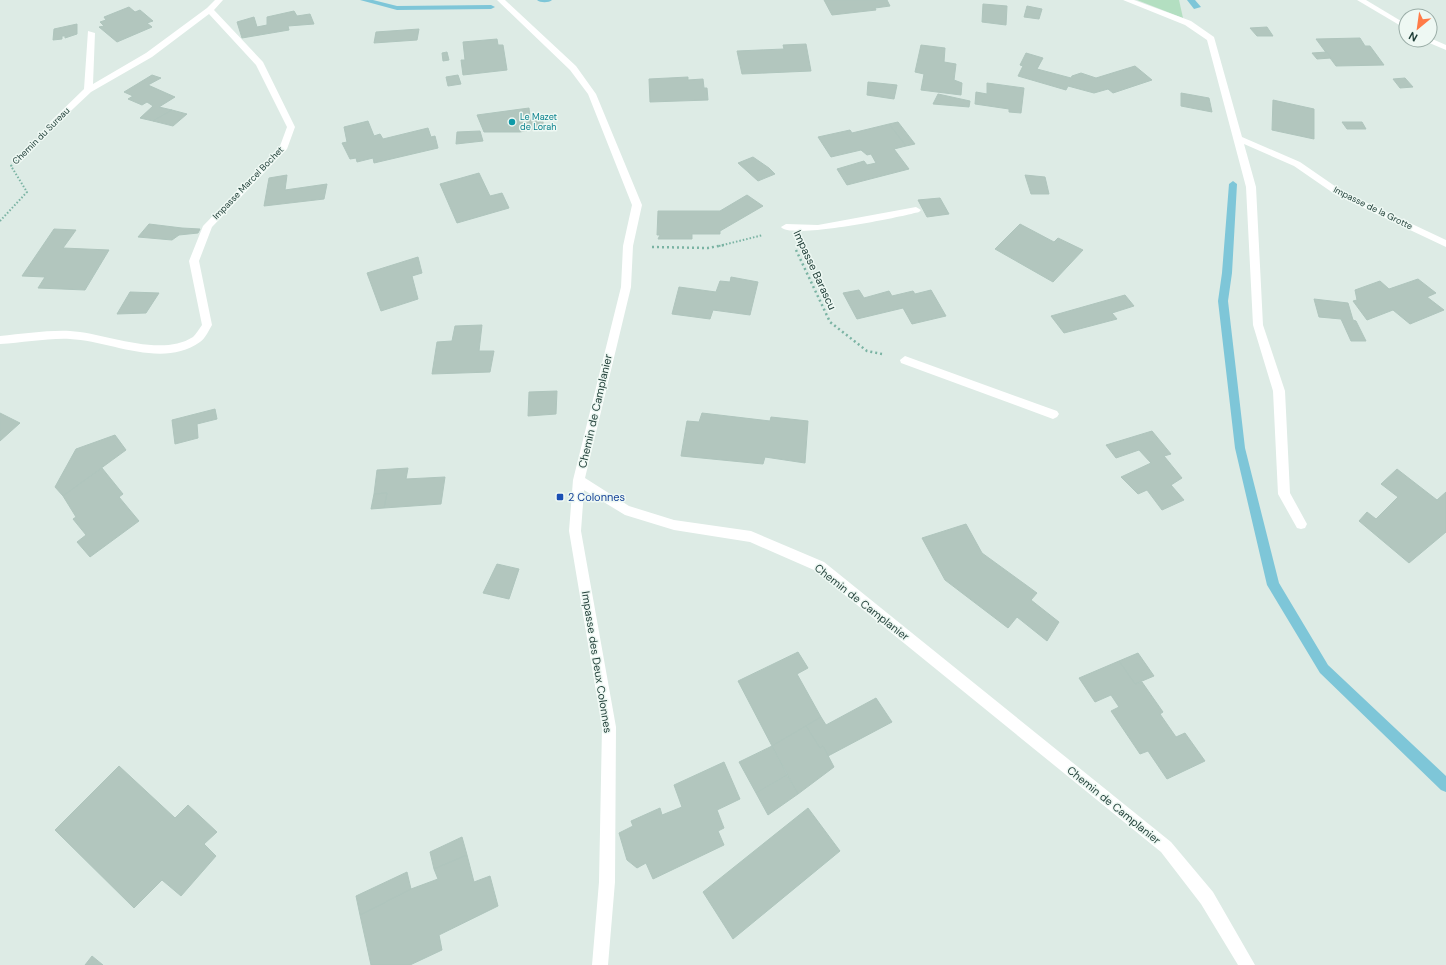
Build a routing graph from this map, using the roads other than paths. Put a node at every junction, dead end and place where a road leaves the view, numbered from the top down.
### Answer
1 (219, 0) edge
2 (501, 0) edge
3 (1127, 0) edge
4 (1361, 0) edge
5 (210, 10) junction
6 (1398, 22) edge
7 (90, 34) dead end
8 (88, 90) junction
9 (54, 122) road end
10 (1237, 138) junction
11 (916, 210) dead end
12 (786, 227) road end
13 (1446, 244) edge
14 (0, 340) edge
15 (905, 360) road end
16 (1053, 414) dead end
17 (579, 480) junction
18 (1301, 524) dead end
19 (600, 965) edge
20 (1247, 965) edge

1 - 5 street, Chemin du Sureau
2 - 17 street, Chemin de Camplanier
3 - 10 street
4 - 6 street
5 - 8 street, Chemin du Sureau
5 - 14 street, Impasse Marcel Bochet
7 - 8 street
8 - 9 street, Chemin du Sureau
10 - 13 street, Impasse de la Grotte
10 - 18 street
11 - 12 street
15 - 16 street
17 - 19 street, Impasse des Deux Colonnes
17 - 20 street, Chemin de Camplanier

